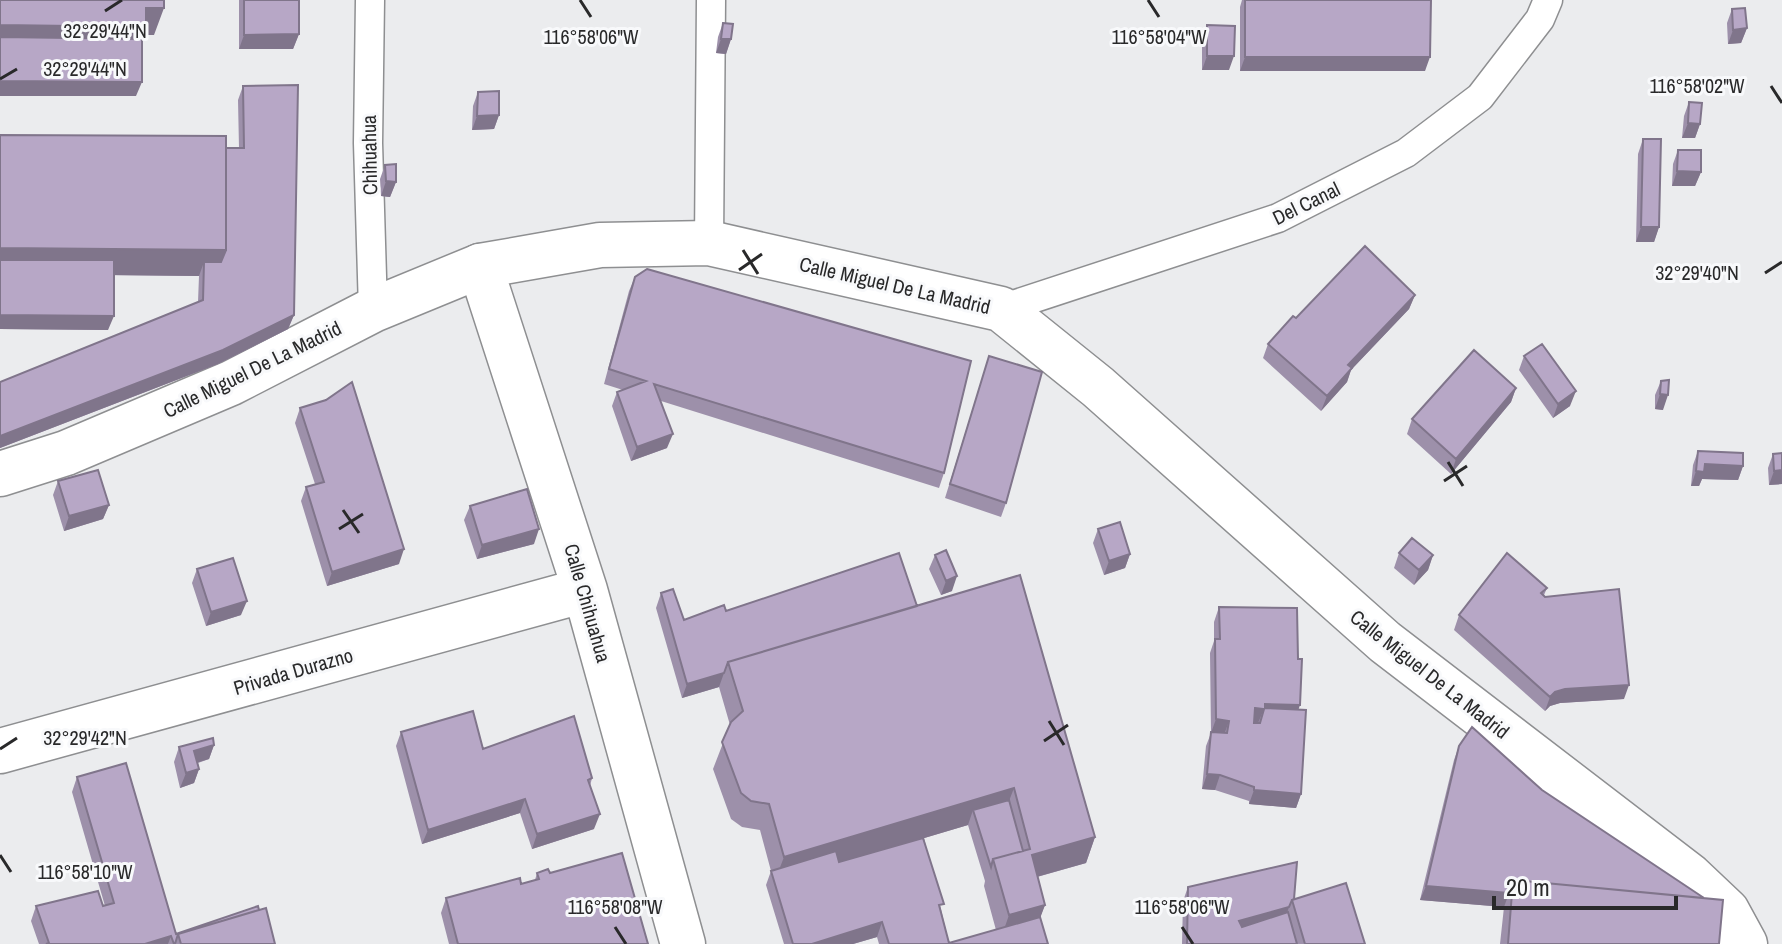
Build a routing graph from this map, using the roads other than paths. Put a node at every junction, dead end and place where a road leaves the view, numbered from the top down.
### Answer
1 (370, 0) edge
2 (711, 0) edge
3 (1548, 0) edge
4 (709, 243) junction
5 (480, 266) junction
6 (1001, 309) junction
7 (373, 310) junction
8 (0, 474) edge
9 (585, 590) junction
10 (0, 751) edge
11 (683, 944) edge
12 (1745, 944) edge

1 - 7 lane, Chihuahua
2 - 4 lane
3 - 6 lane, Del Canal
4 - 5 street, Calle Miguel De La Madrid
4 - 6 street, Calle Miguel De La Madrid
5 - 7 street, Calle Miguel De La Madrid
5 - 9 street, Calle Chihuahua
6 - 12 street, Calle Miguel De La Madrid
7 - 8 street, Calle Miguel De La Madrid
9 - 10 street, Privada Durazno
9 - 11 street, Calle Chihuahua

